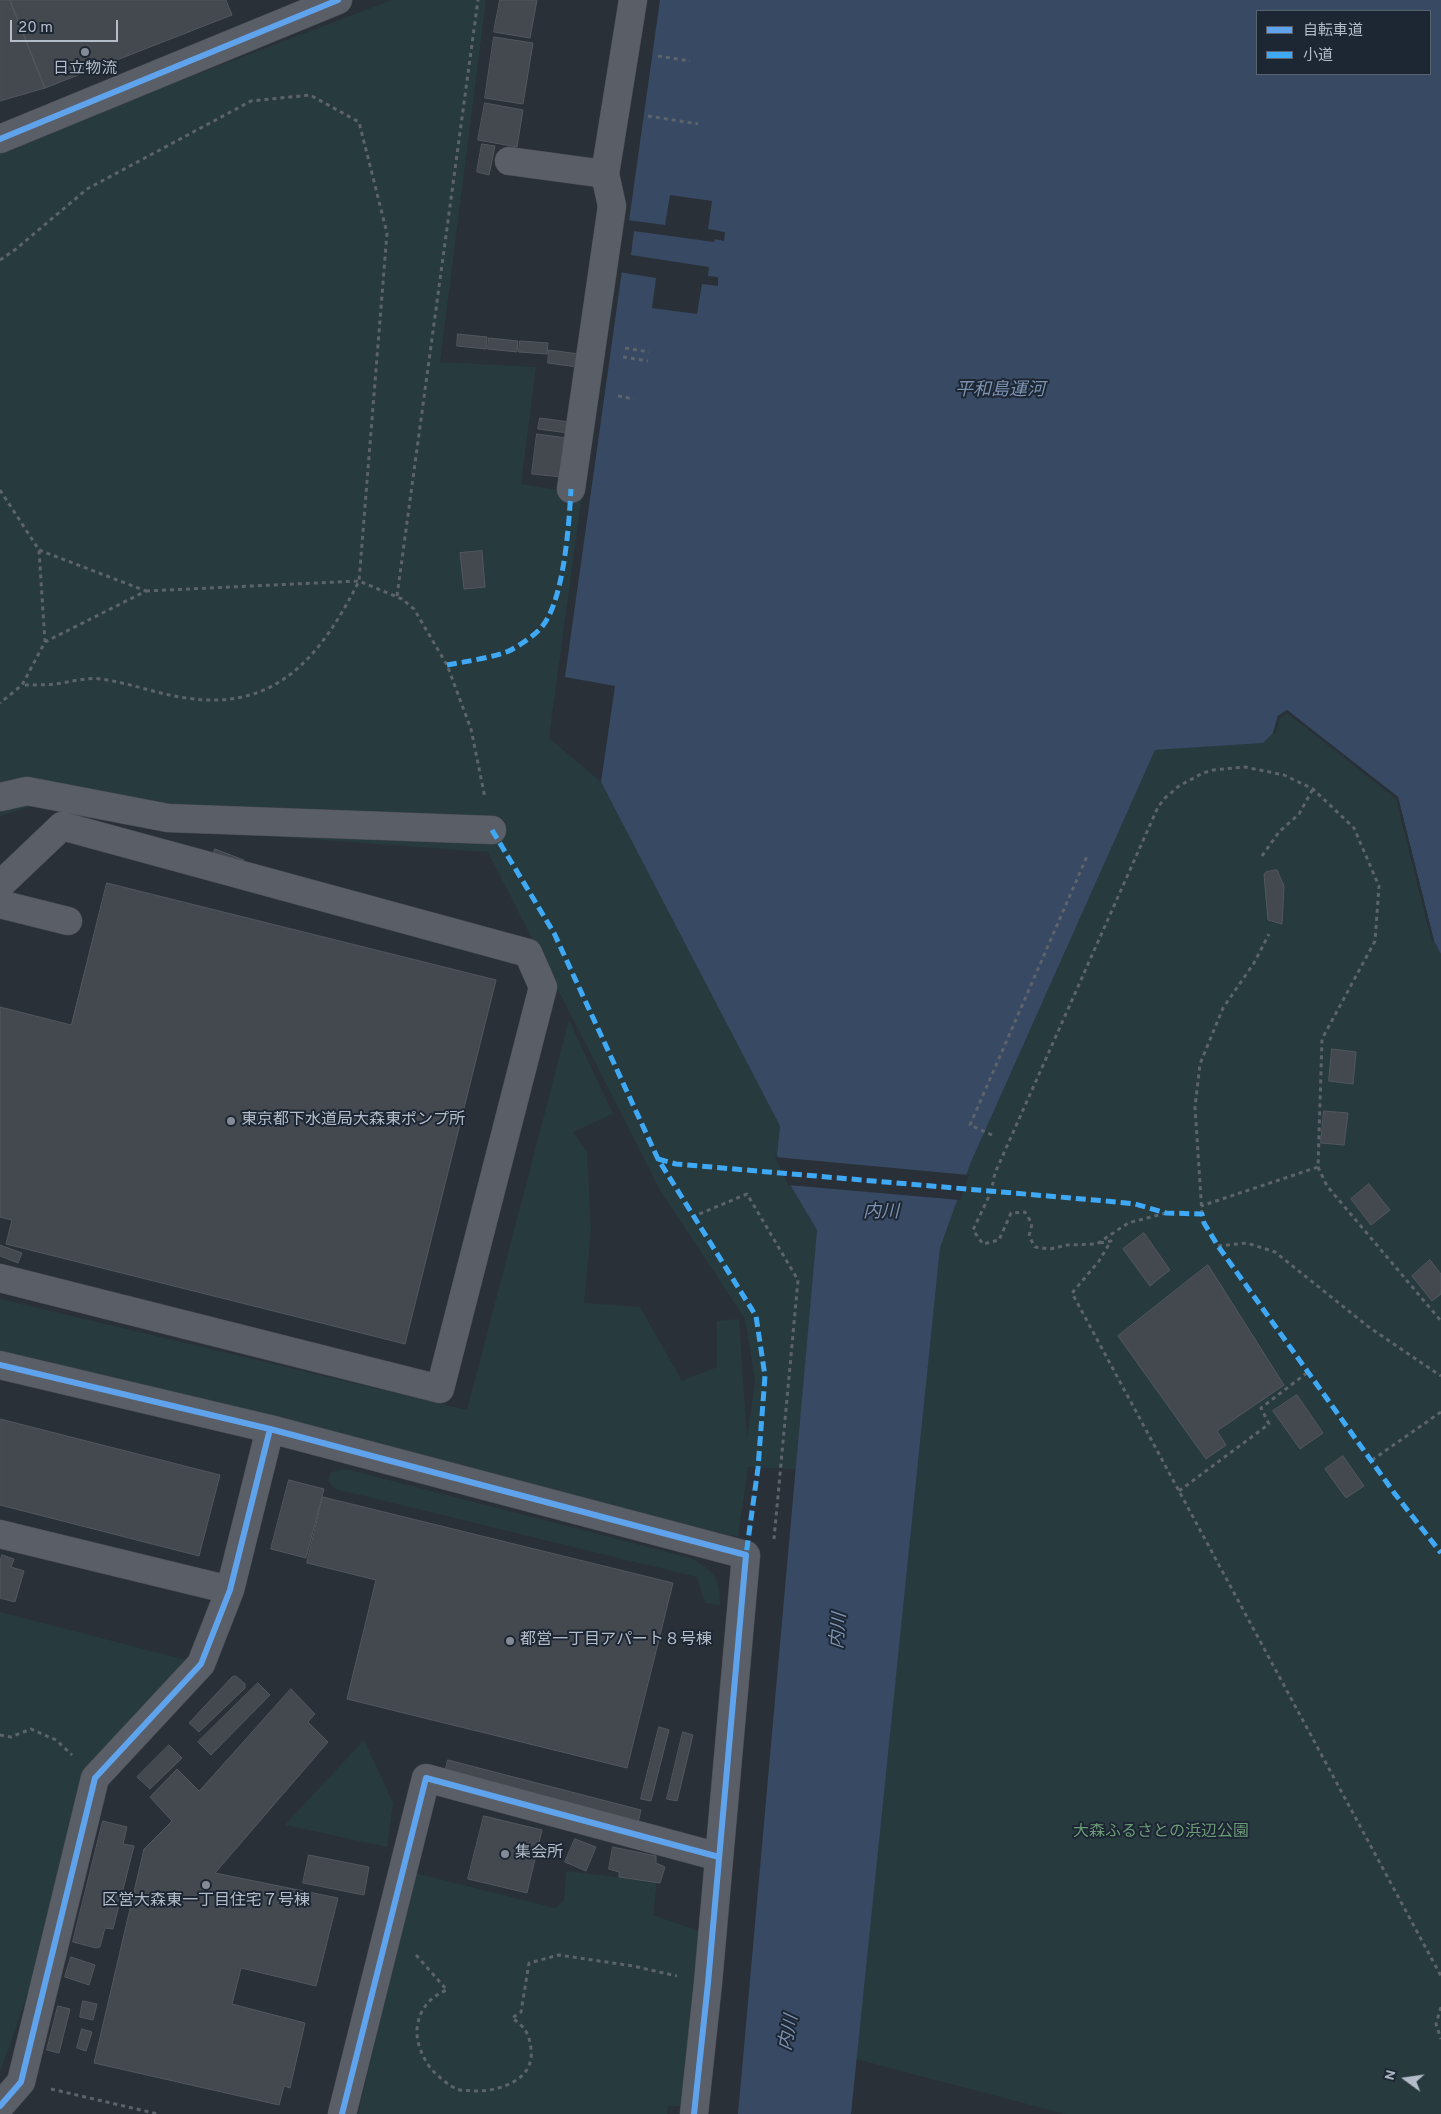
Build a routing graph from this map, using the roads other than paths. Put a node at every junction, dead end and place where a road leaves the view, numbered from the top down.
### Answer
1 (338, 0) edge
2 (626, 1) edge
3 (0, 139) edge
4 (509, 161) dead end
5 (605, 174) junction
6 (571, 489) dead end
7 (0, 797) edge
8 (492, 830) road end
9 (0, 885) edge
10 (0, 904) edge
11 (68, 921) dead end
12 (0, 1278) edge
13 (0, 1365) edge
14 (270, 1429) junction
15 (0, 1534) edge
16 (230, 1590) junction
17 (719, 1857) junction
18 (0, 2106) edge
19 (342, 2114) edge
20 (694, 2114) edge

1 - 3 street
2 - 5 street
4 - 5 street
5 - 6 street
7 - 8 street
9 - 12 street
10 - 11 street
13 - 14 street
14 - 16 street
14 - 17 street
15 - 16 street
16 - 18 street
17 - 19 street
17 - 20 street

